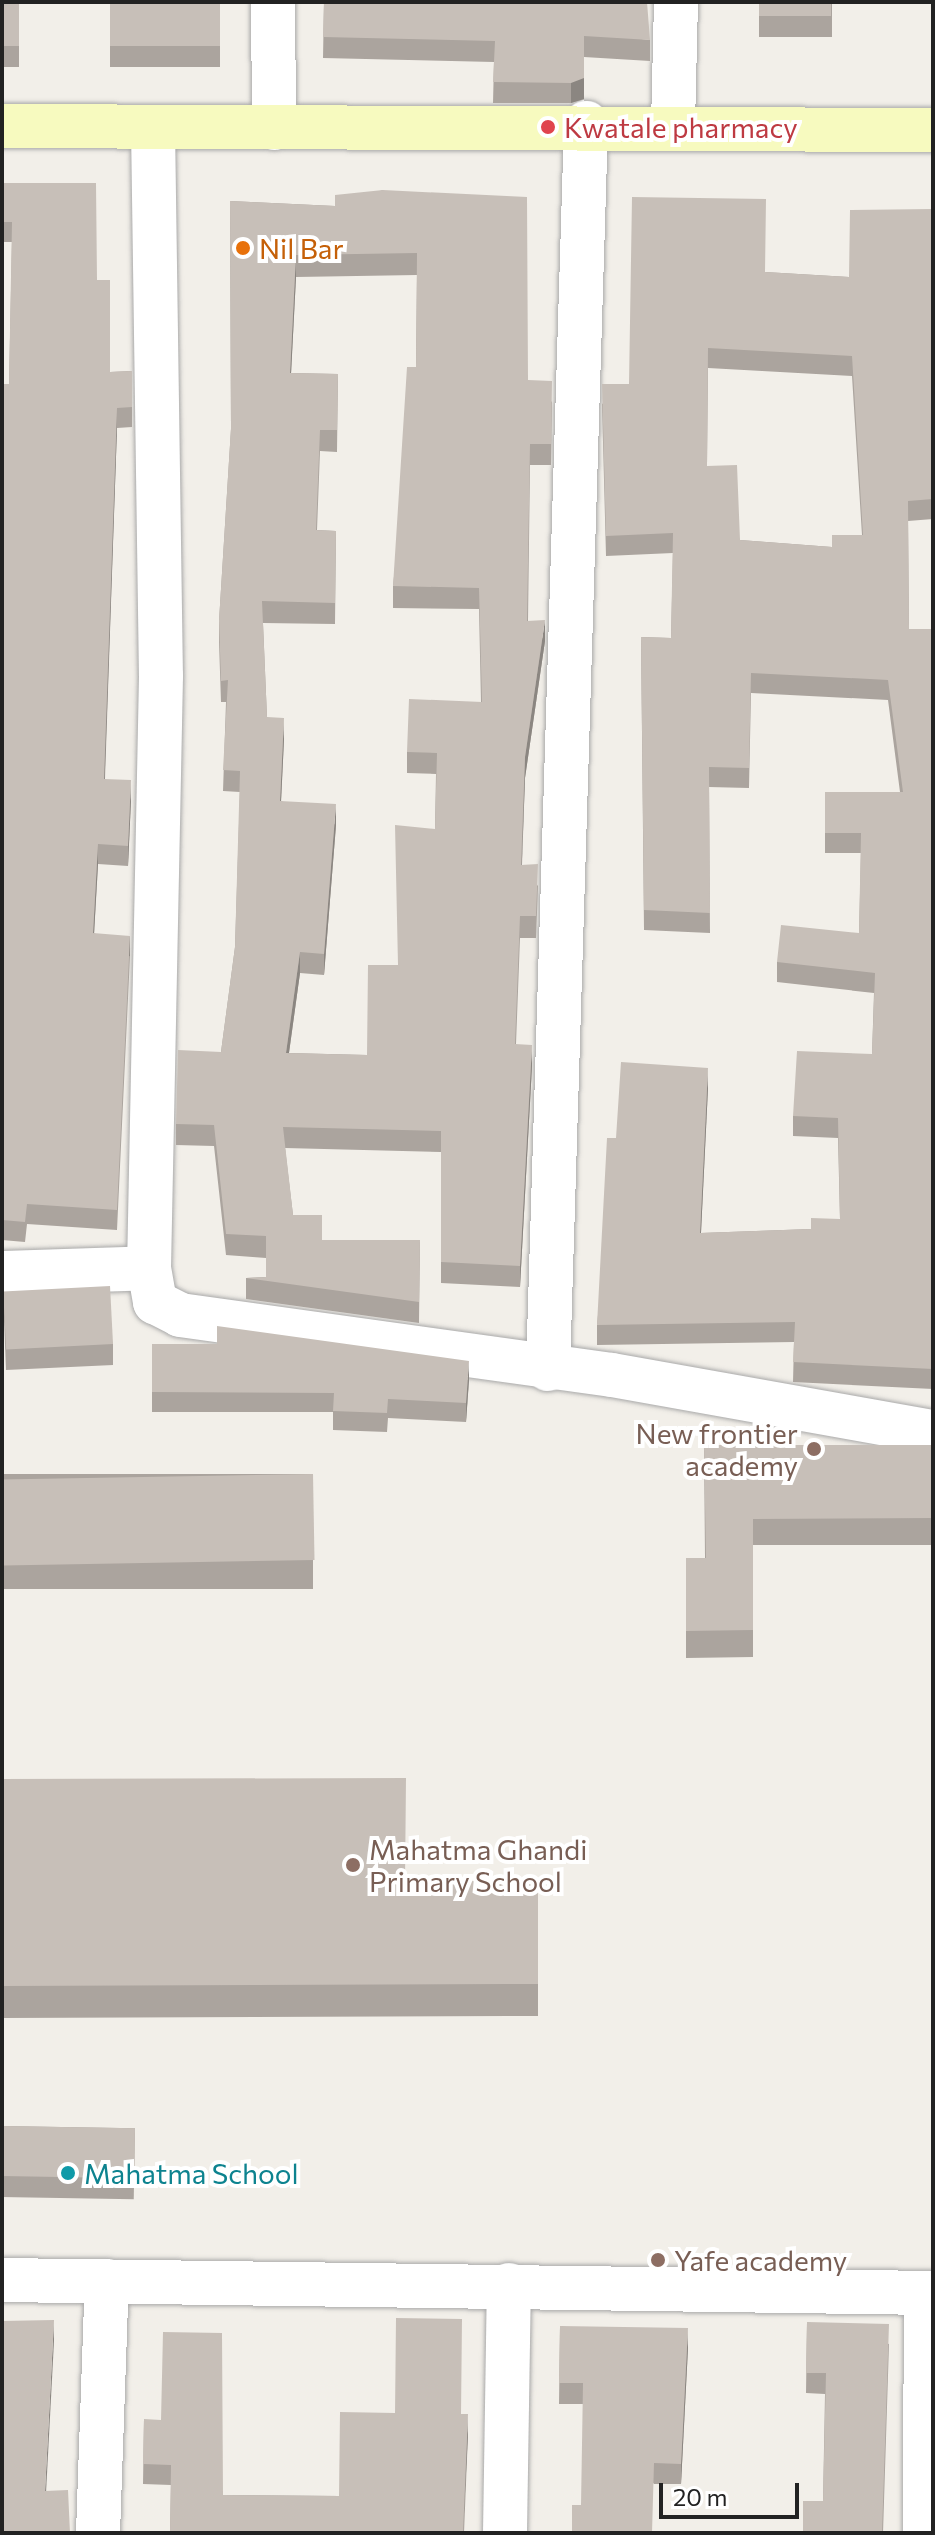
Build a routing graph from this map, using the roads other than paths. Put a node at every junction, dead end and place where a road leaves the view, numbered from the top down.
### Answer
1 (273, 2) edge
2 (676, 2) edge
3 (586, 123) junction
4 (673, 125) junction
5 (2, 126) edge
6 (153, 127) junction
7 (274, 128) junction
8 (933, 130) edge
9 (149, 1268) junction
10 (2, 1273) edge
11 (548, 1369) junction
12 (933, 1432) edge
13 (2, 2280) edge
14 (107, 2281) junction
15 (509, 2285) junction
16 (930, 2293) edge
17 (98, 2533) edge
18 (505, 2533) edge
19 (925, 2533) edge

1 - 7 street
2 - 4 street
3 - 4 main road
3 - 7 main road
3 - 11 street
4 - 8 main road
5 - 6 main road
6 - 7 main road
6 - 9 street
9 - 10 street
9 - 11 street
11 - 12 street
13 - 14 street
14 - 15 street
14 - 17 street
15 - 16 street
15 - 18 street
16 - 19 street

